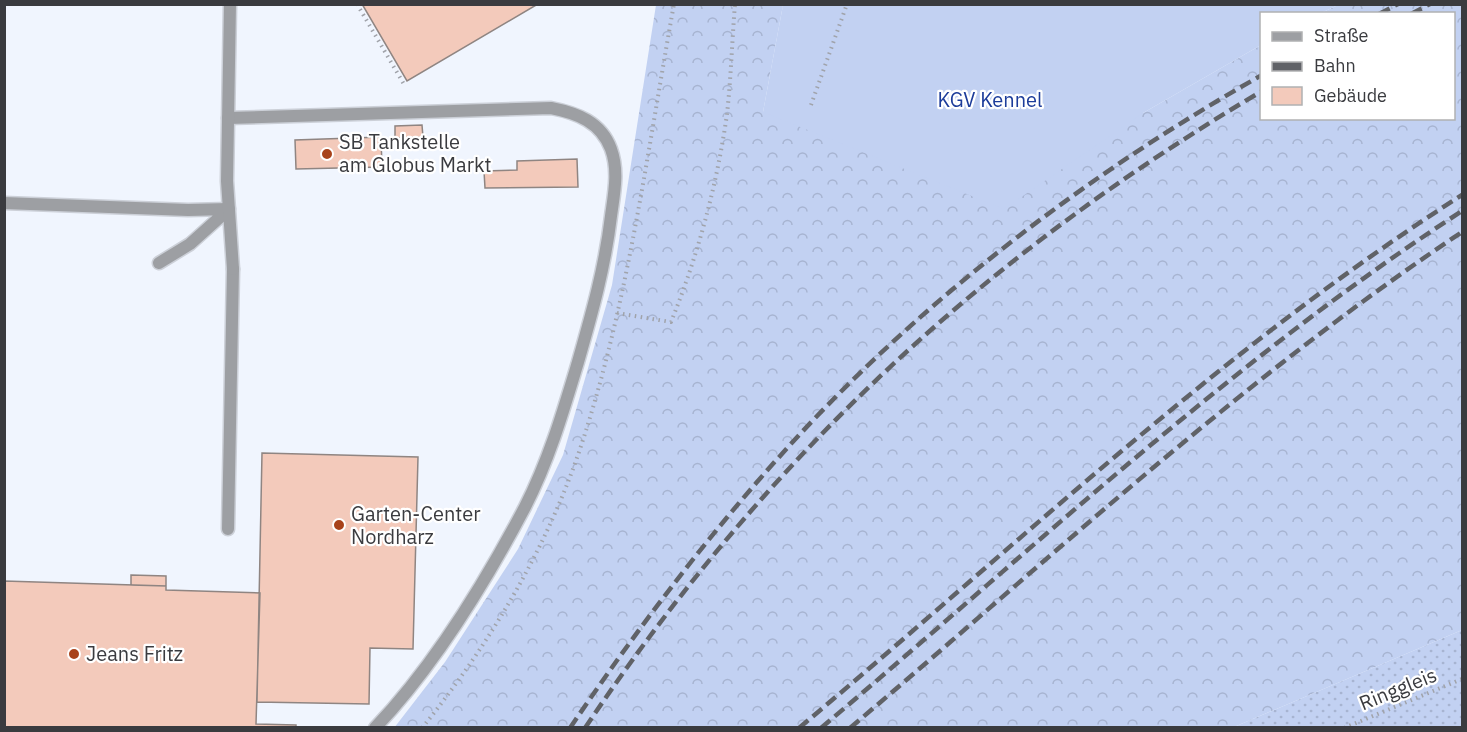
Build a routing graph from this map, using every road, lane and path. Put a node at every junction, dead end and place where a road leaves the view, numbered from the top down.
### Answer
1 (230, 4) edge
2 (357, 4) edge
3 (674, 4) edge
4 (735, 4) edge
5 (847, 4) edge
6 (405, 86) dead end
7 (811, 105) dead end
8 (228, 118) junction
9 (4, 203) edge
10 (229, 209) junction
11 (159, 262) dead end
12 (617, 313) junction
13 (228, 529) dead end
14 (1462, 679) edge
15 (375, 728) edge
16 (422, 728) edge
17 (1344, 728) edge

1 - 8 street
2 - 6 path
3 - 12 path
4 - 12 path
5 - 7 path
8 - 10 street
8 - 15 street
9 - 10 street
10 - 11 street
10 - 13 street
12 - 16 path
14 - 17 path, Ringgleis

